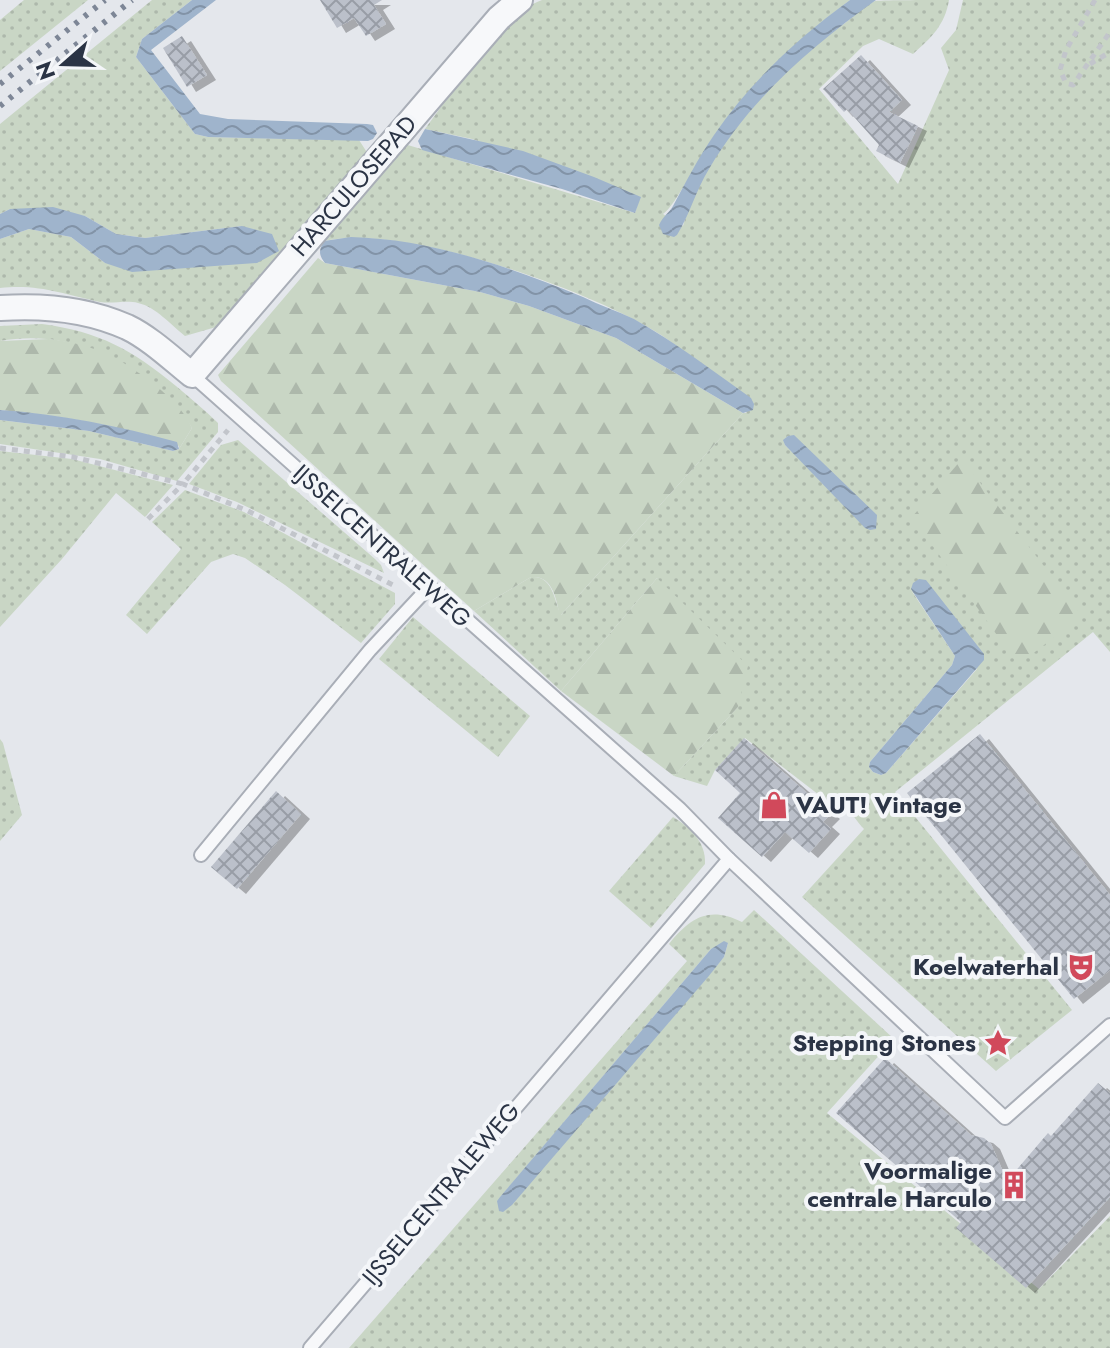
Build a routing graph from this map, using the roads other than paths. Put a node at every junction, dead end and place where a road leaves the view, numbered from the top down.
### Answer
1 (520, 0) edge
2 (0, 308) edge
3 (192, 375) junction
4 (428, 588) junction
5 (201, 855) dead end
6 (729, 859) junction
7 (1110, 1025) edge
8 (310, 1348) edge

1 - 3 street, HARCULOSEPAD
2 - 3 street, IJSSELCENTRALEWEG
3 - 4 lane, IJSSELCENTRALEWEG
4 - 5 lane
4 - 6 lane, IJSSELCENTRALEWEG
6 - 7 lane, IJSSELCENTRALEWEG
6 - 8 lane, IJSSELCENTRALEWEG

